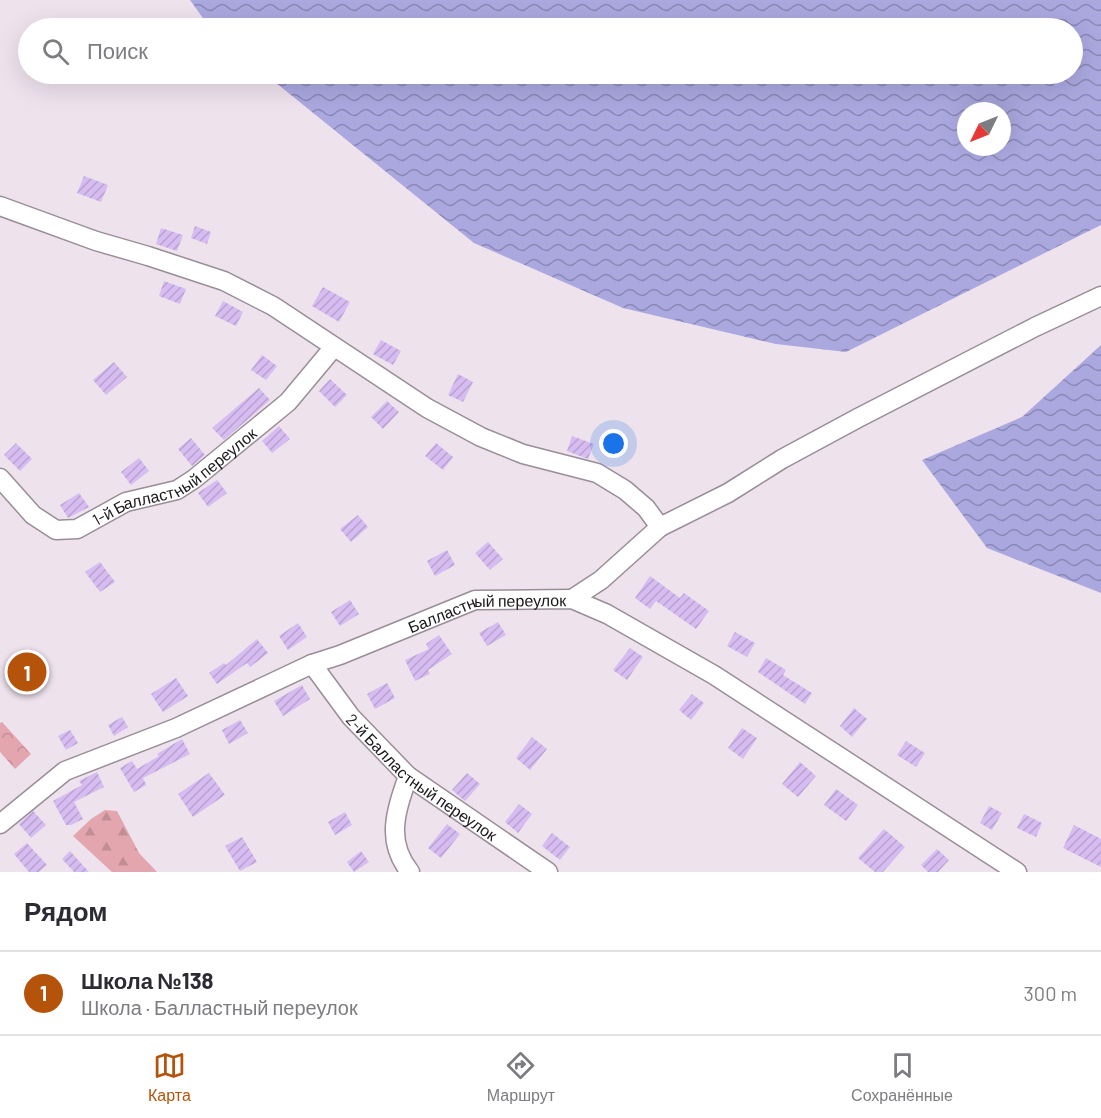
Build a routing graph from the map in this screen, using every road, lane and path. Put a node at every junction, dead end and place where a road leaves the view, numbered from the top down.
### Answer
1 (0, 206) edge
2 (1101, 296) edge
3 (334, 347) junction
4 (0, 478) edge
5 (660, 526) junction
6 (572, 599) junction
7 (312, 664) junction
8 (408, 776) junction
9 (0, 824) edge
10 (410, 872) edge
11 (548, 872) edge
12 (1017, 872) edge

1 - 3 street
2 - 5 street
3 - 4 street, 1-й Балластный переулок
3 - 5 street
5 - 6 street
6 - 7 street, Балластный переулок
6 - 12 street, Балластный переулок
7 - 8 street, 2-й Балластный переулок
7 - 9 street, Балластный переулок
8 - 10 street
8 - 11 street, 2-й Балластный переулок

